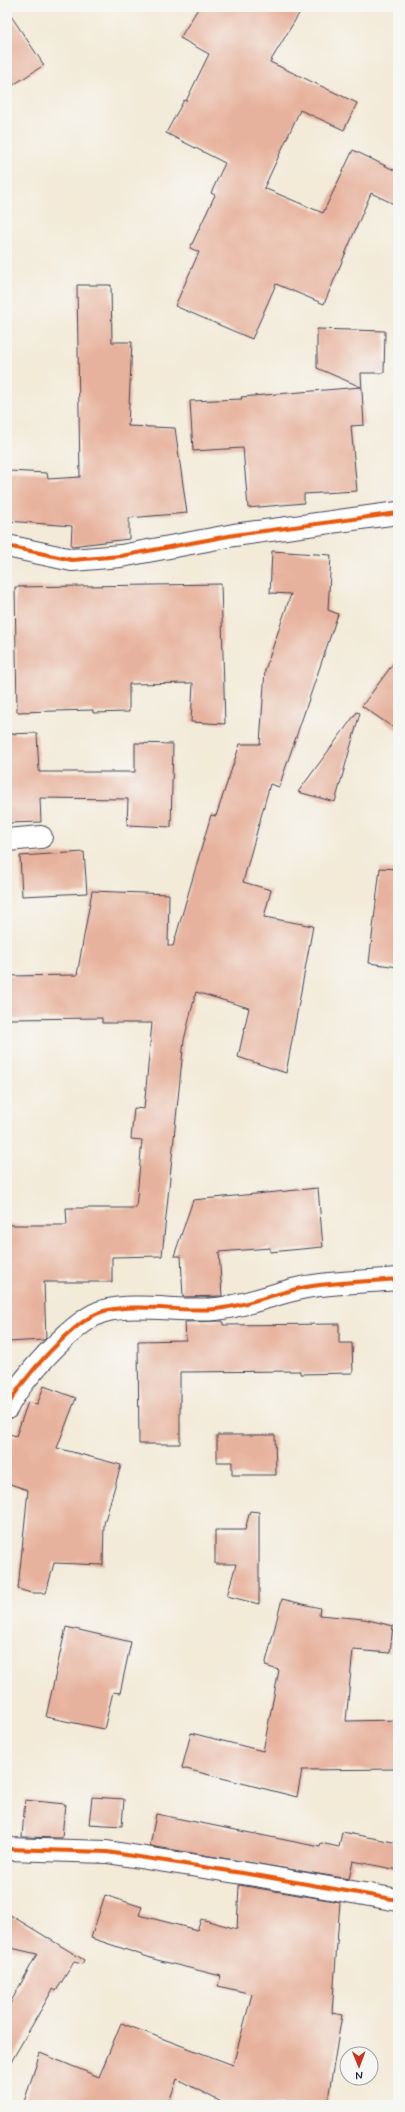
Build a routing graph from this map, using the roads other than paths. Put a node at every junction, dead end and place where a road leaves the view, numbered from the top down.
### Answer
1 (398, 513) edge
2 (7, 546) edge
3 (42, 837) dead end
4 (7, 840) edge
5 (398, 1279) edge
6 (7, 1408) edge
7 (7, 1849) edge
8 (398, 1900) edge

1 - 2 street
3 - 4 street
5 - 6 street
7 - 8 street

